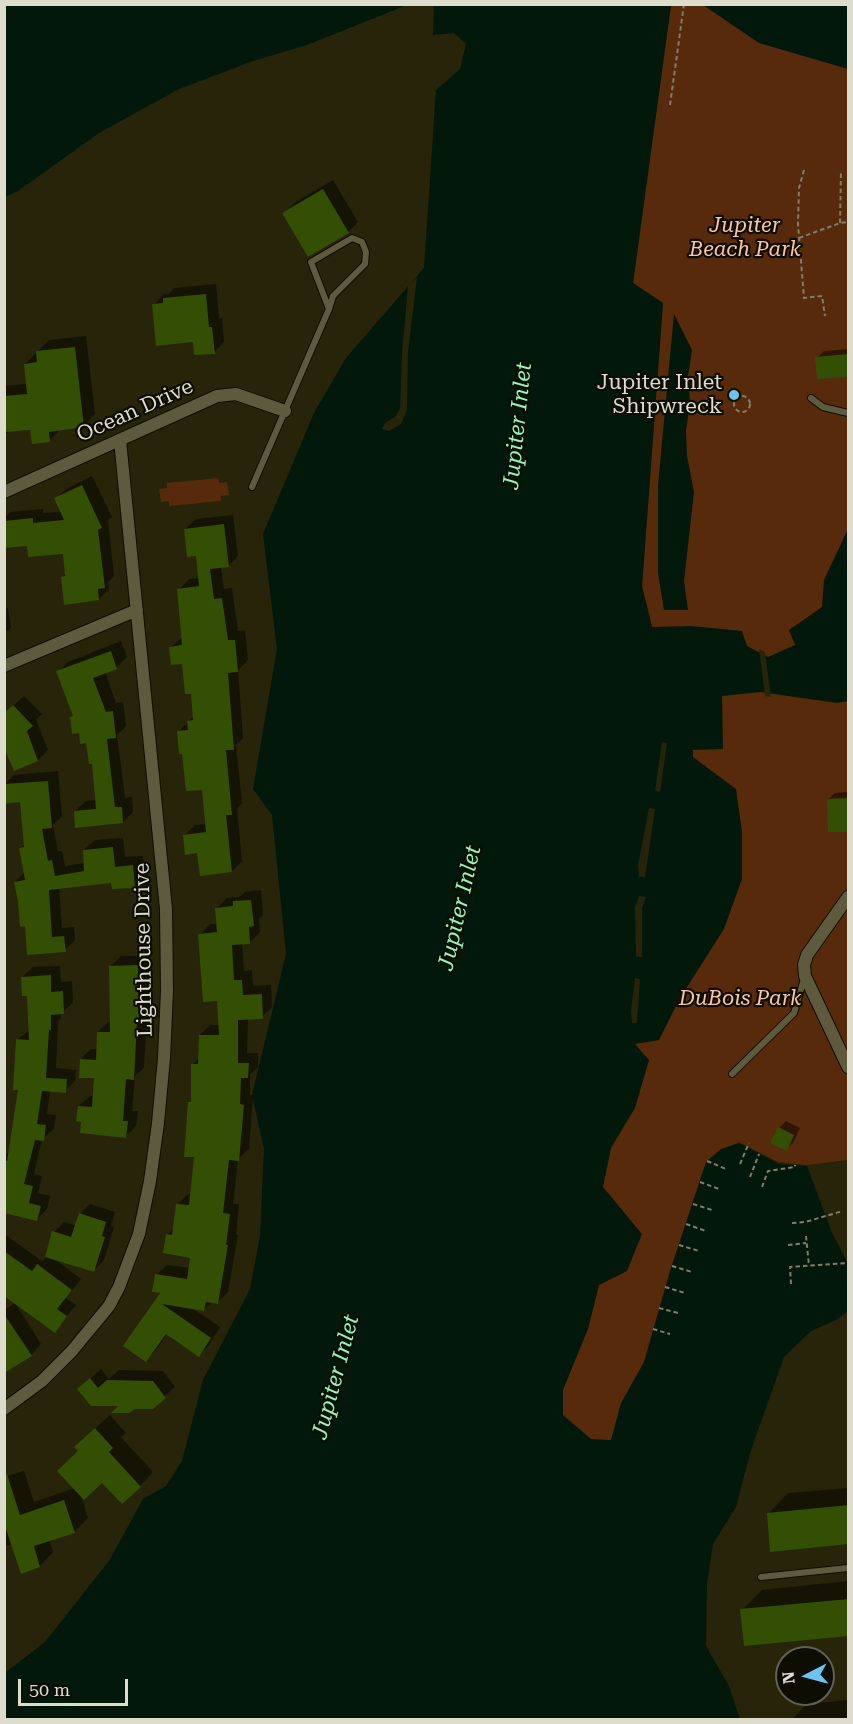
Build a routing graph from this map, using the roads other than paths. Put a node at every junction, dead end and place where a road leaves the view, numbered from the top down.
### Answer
1 (329, 309) junction
2 (811, 398) dead end
3 (285, 411) junction
4 (849, 413) edge
5 (120, 440) junction
6 (252, 487) dead end
7 (4, 492) edge
8 (137, 610) junction
9 (4, 666) edge
10 (849, 897) edge
11 (805, 976) junction
12 (849, 1067) edge
13 (732, 1074) dead end
14 (4, 1408) edge
15 (849, 1568) edge
16 (761, 1576) dead end

1 - 1 lane
1 - 3 lane
2 - 4 lane
3 - 5 street, Ocean Drive
3 - 6 lane
5 - 7 street, Ocean Drive
5 - 8 street, Lighthouse Drive
8 - 9 street
8 - 14 street, Lighthouse Drive
10 - 11 street
11 - 12 street
11 - 13 lane
15 - 16 lane

